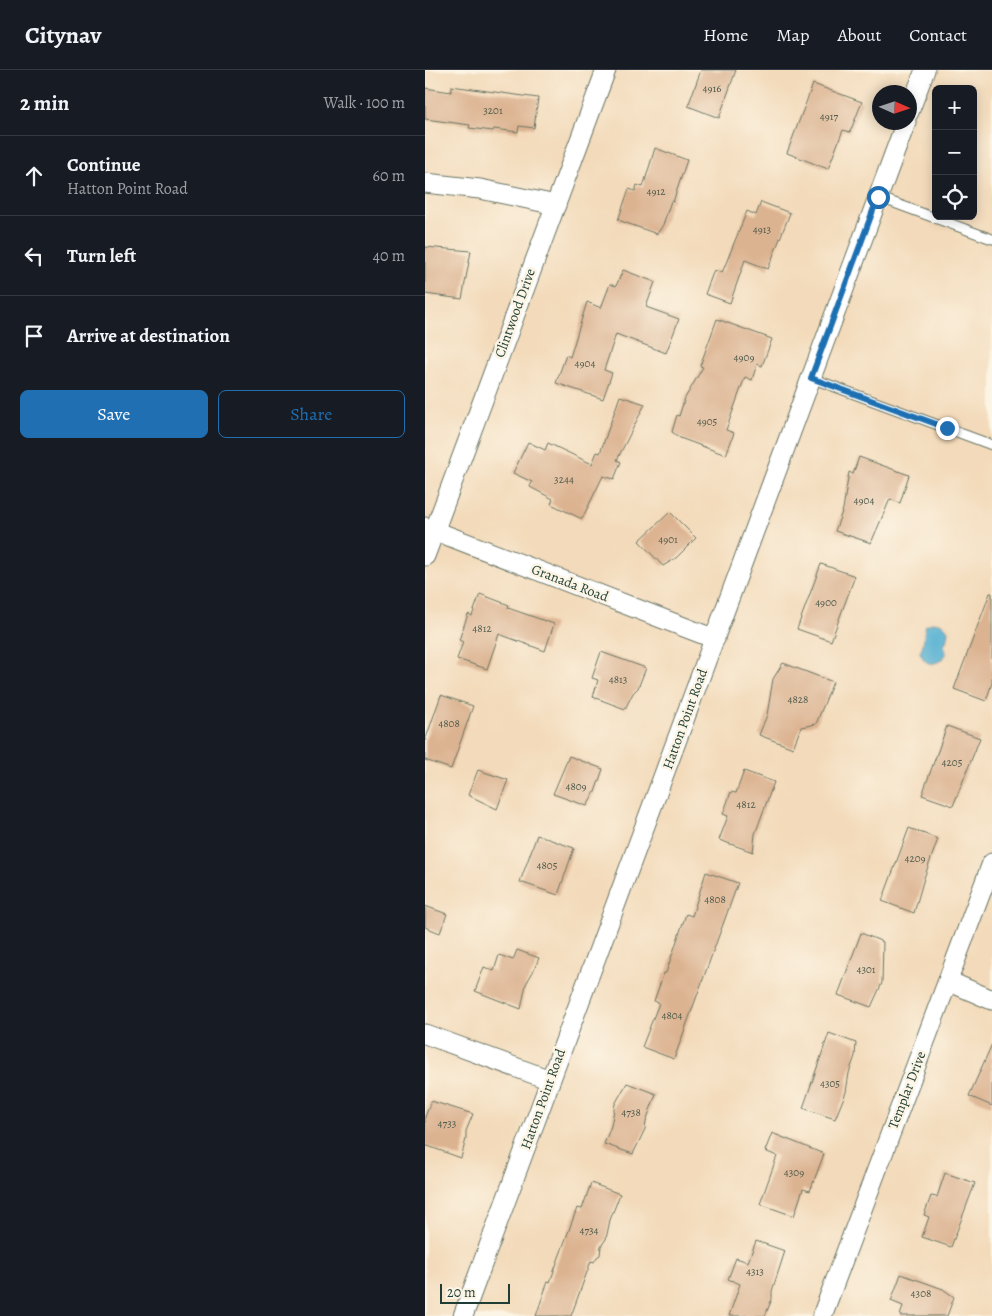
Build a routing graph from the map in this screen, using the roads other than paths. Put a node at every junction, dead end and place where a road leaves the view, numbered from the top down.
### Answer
1 (606, 70) edge
2 (925, 70) edge
3 (917, 91) edge
4 (903, 130) edge
5 (425, 183) edge
6 (878, 197) junction
7 (556, 205) junction
8 (992, 239) edge
9 (811, 378) junction
10 (992, 445) edge
11 (430, 529) edge
12 (425, 556) edge
13 (715, 638) junction
14 (992, 863) edge
15 (948, 981) junction
16 (992, 1000) edge
17 (425, 1034) edge
18 (550, 1080) junction
19 (463, 1316) edge
20 (822, 1316) edge

1 - 7 street, Clintwood Drive
2 - 3 street
4 - 6 street, Hatton Point Road
5 - 7 street
6 - 8 lane
6 - 9 street, Hatton Point Road
7 - 11 street, Clintwood Drive
9 - 10 lane
9 - 13 street, Hatton Point Road
11 - 12 street, Clintwood Drive
11 - 13 street, Granada Road
13 - 18 street, Hatton Point Road
14 - 15 street, Templar Drive
15 - 16 street
15 - 20 street, Templar Drive
17 - 18 street
18 - 19 street, Hatton Point Road

